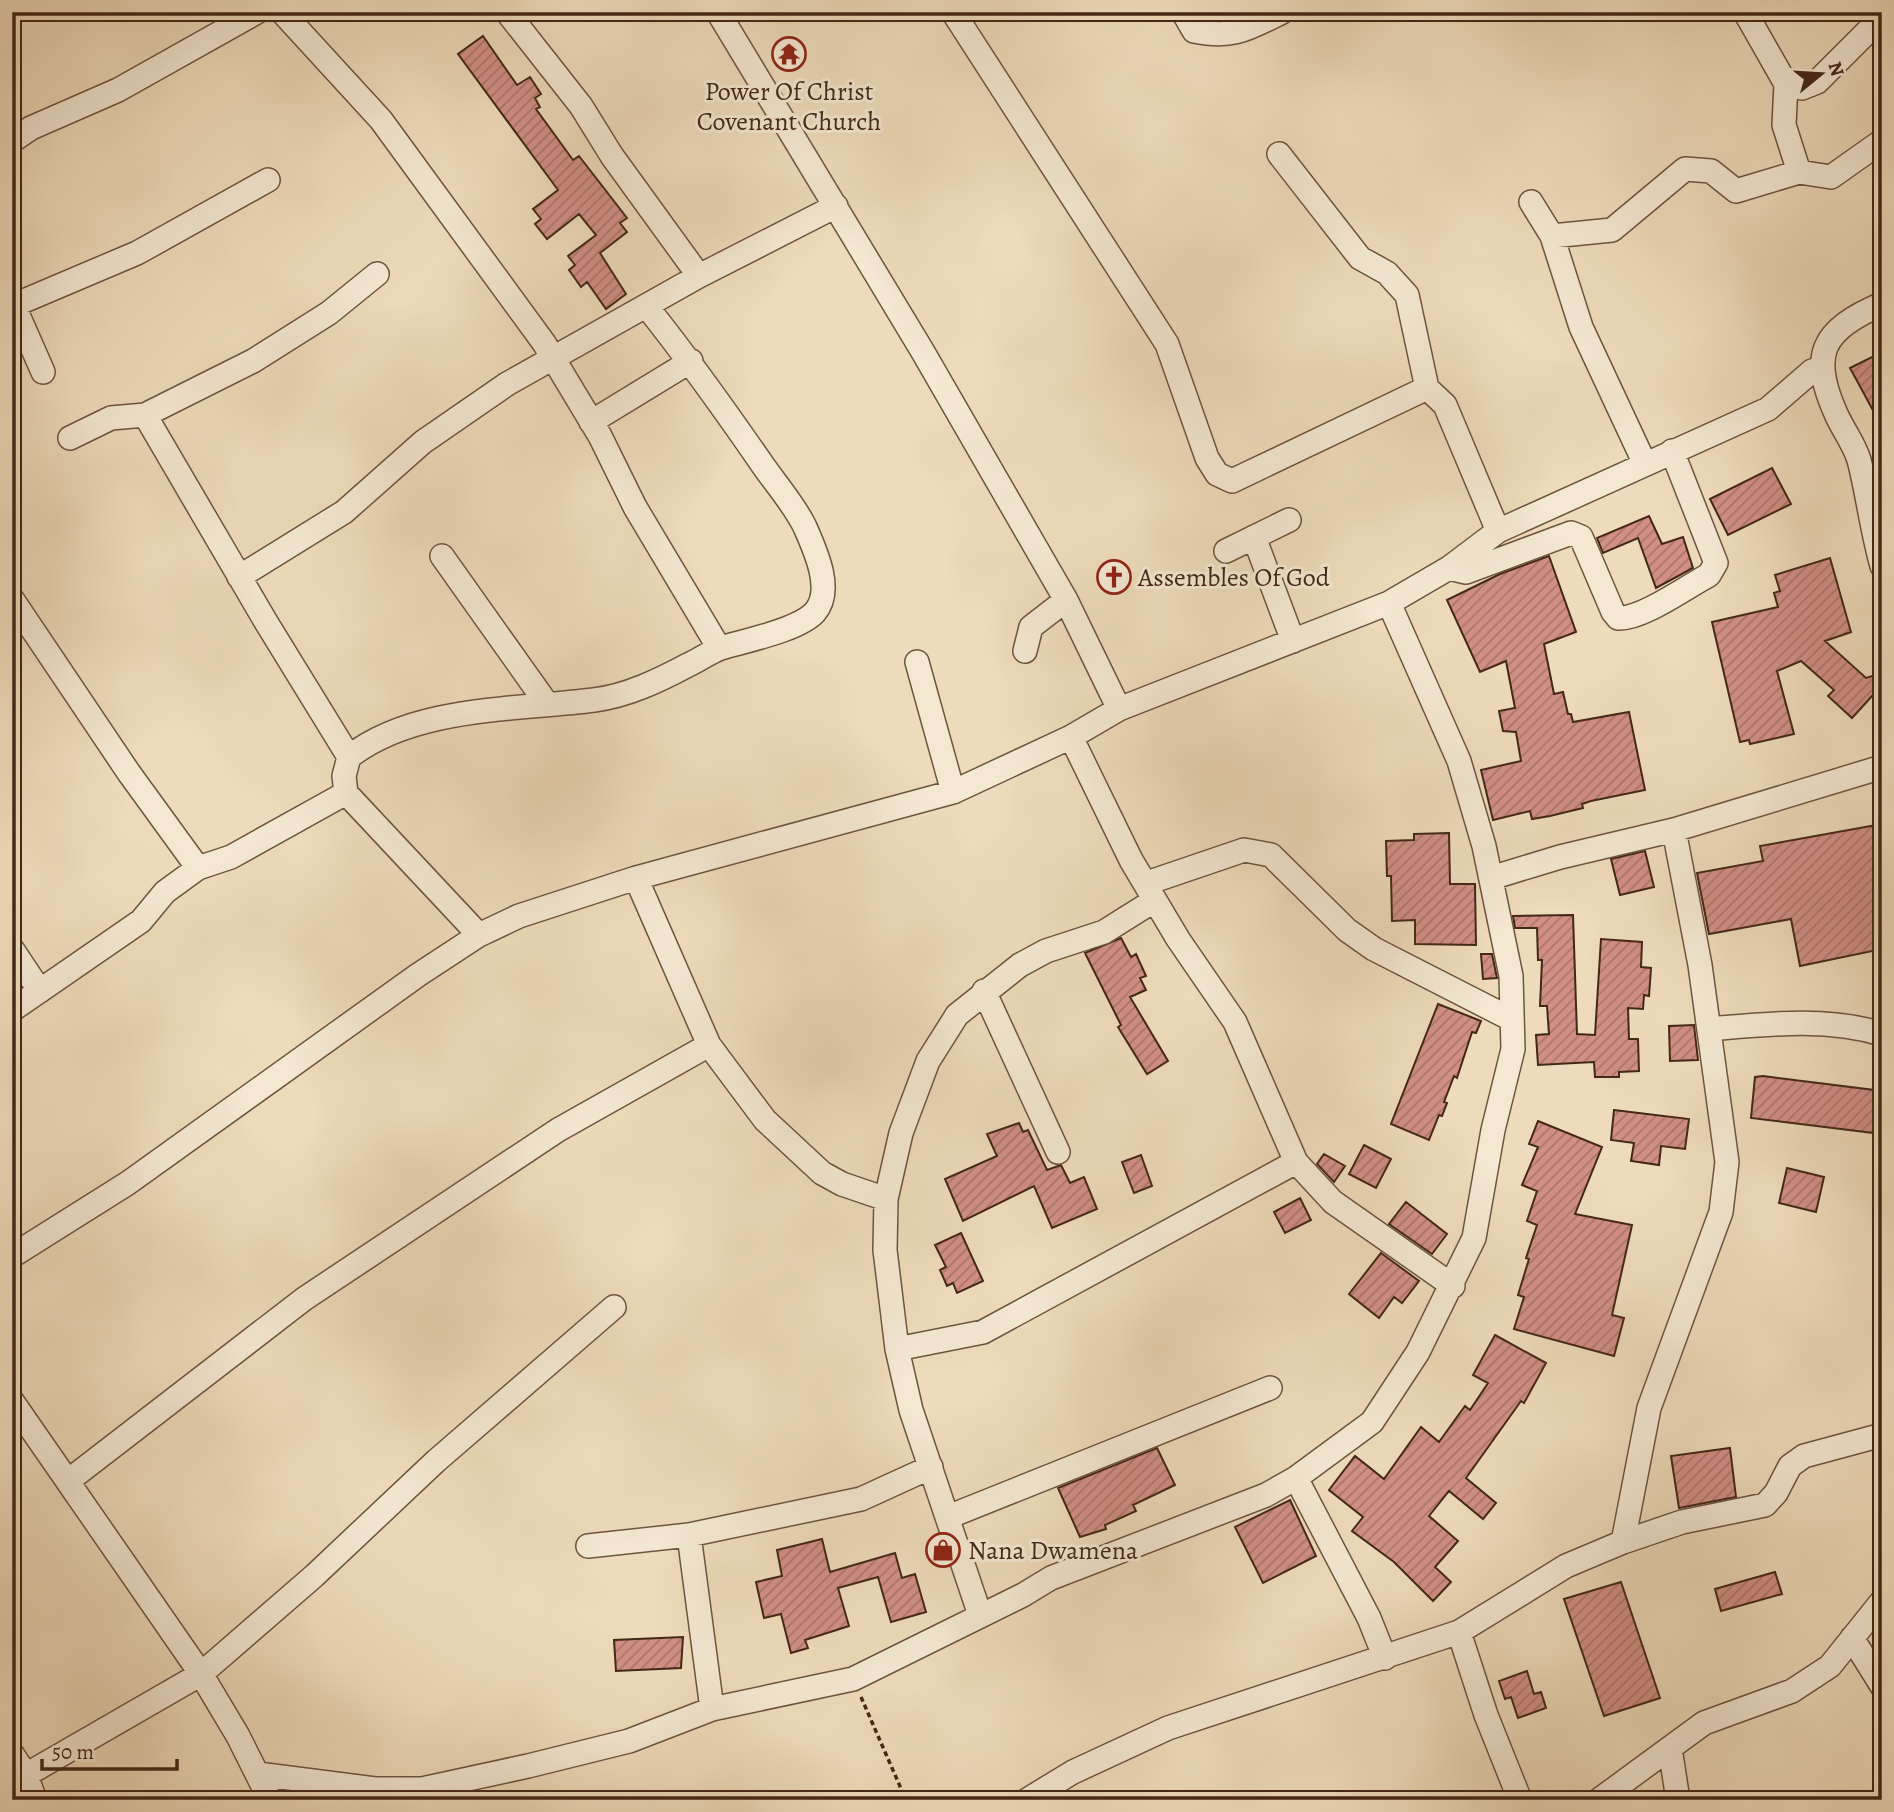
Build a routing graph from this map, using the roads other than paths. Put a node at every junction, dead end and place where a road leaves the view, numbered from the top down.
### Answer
1 (257, 12) edge
2 (282, 12) edge
3 (507, 12) edge
4 (718, 12) edge
5 (953, 12) edge
6 (1183, 12) edge
7 (1282, 12) edge
8 (1745, 12) edge
9 (1882, 17) edge
10 (1786, 84) junction
11 (12, 141) edge
12 (1882, 141) edge
13 (1279, 153) dead end
14 (1799, 172) junction
15 (268, 180) dead end
16 (1531, 202) dead end
17 (836, 206) junction
18 (1552, 236) junction
19 (377, 274) dead end
20 (698, 276) junction
21 (1882, 304) edge
22 (13, 306) edge
23 (647, 307) junction
24 (554, 359) junction
25 (691, 361) junction
26 (1821, 368) junction
27 (43, 372) dead end
28 (1427, 388) junction
29 (145, 415) junction
30 (591, 422) junction
31 (71, 438) dead end
32 (1672, 451) junction
33 (1644, 462) junction
34 (1874, 502) edge
35 (1289, 520) dead end
36 (1498, 531) junction
37 (1254, 537) junction
38 (1226, 551) dead end
39 (442, 556) dead end
40 (1882, 566) edge
41 (1449, 568) junction
42 (239, 577) junction
43 (12, 599) edge
44 (1066, 600) junction
45 (1388, 603) junction
46 (1293, 641) junction
47 (719, 648) junction
48 (1025, 651) dead end
49 (917, 662) dead end
50 (547, 704) junction
51 (1119, 709) junction
52 (1071, 737) junction
53 (349, 757) junction
54 (1882, 767) edge
55 (953, 792) junction
56 (346, 793) junction
57 (1674, 830) junction
58 (198, 868) junction
59 (636, 878) junction
60 (1491, 878) junction
61 (1151, 891) junction
62 (479, 935) junction
63 (12, 949) edge
64 (40, 991) junction
65 (984, 991) junction
66 (12, 1010) edge
67 (1511, 1020) junction
68 (1710, 1029) junction
69 (1882, 1034) edge
70 (709, 1045) junction
71 (1058, 1152) dead end
72 (1296, 1162) junction
73 (886, 1199) junction
74 (12, 1256) edge
75 (1453, 1286) junction
76 (614, 1307) dead end
77 (897, 1349) junction
78 (1270, 1388) dead end
79 (12, 1401) edge
80 (1882, 1435) edge
81 (931, 1467) junction
82 (1296, 1478) junction
83 (68, 1481) junction
84 (948, 1517) junction
85 (689, 1535) junction
86 (1623, 1542) junction
87 (588, 1546) dead end
88 (1882, 1601) edge
89 (980, 1615) junction
90 (1459, 1632) junction
91 (1852, 1637) junction
92 (1385, 1658) junction
93 (201, 1674) junction
94 (1882, 1686) edge
95 (712, 1709) junction
96 (1671, 1748) junction
97 (12, 1754) edge
98 (258, 1774) junction
99 (19, 1779) edge
100 (377, 1794) edge
101 (35, 1800) edge
102 (270, 1800) edge
103 (1027, 1800) edge
104 (1520, 1800) edge
105 (1599, 1800) edge
106 (1678, 1800) edge

1 - 11 street
2 - 24 street
3 - 20 street
4 - 17 street
5 - 28 street
6 - 7 street
8 - 10 street
9 - 10 street
10 - 14 street
12 - 14 street
13 - 28 street
14 - 18 street
15 - 22 street
16 - 18 street
17 - 20 street
17 - 44 street
18 - 33 street
19 - 29 street
20 - 23 street
21 - 26 street
22 - 27 street
23 - 24 street
23 - 25 street
24 - 30 street
24 - 42 street
25 - 30 street
25 - 47 street
26 - 32 street
26 - 34 street
28 - 36 street
29 - 31 street
29 - 42 street
30 - 47 street
32 - 33 street
32 - 41 street
33 - 36 street
34 - 40 street
35 - 37 street
36 - 41 street
37 - 38 street
37 - 46 street
39 - 50 street
41 - 45 street
42 - 53 street
43 - 58 street
44 - 48 street
44 - 51 street
45 - 46 street
45 - 60 street
46 - 51 street
47 - 50 street
49 - 55 street
50 - 53 street
51 - 52 street
52 - 55 street
52 - 61 street
53 - 56 street
54 - 57 street
55 - 59 street
56 - 58 street
56 - 62 street
57 - 60 street
57 - 68 street
58 - 64 street
59 - 62 street
59 - 70 street
60 - 67 street
61 - 65 street
61 - 67 street
61 - 72 street
62 - 74 street
63 - 64 street
64 - 66 street
65 - 71 street
65 - 73 street
67 - 75 street
68 - 69 street
68 - 86 street
70 - 73 street
70 - 83 street
72 - 75 street
72 - 77 street
73 - 77 street
75 - 82 street
76 - 93 street
77 - 81 street
78 - 84 street
79 - 83 street
80 - 86 street
81 - 84 street
81 - 85 street
82 - 89 street
82 - 92 street
83 - 93 street
84 - 89 street
85 - 87 street
85 - 95 street
86 - 90 street
88 - 91 street
89 - 95 street
90 - 92 street
90 - 104 street
91 - 94 street
91 - 96 street
92 - 103 street
93 - 98 street
93 - 99 street
95 - 100 street
96 - 105 street
96 - 106 street
97 - 99 street
98 - 100 street
98 - 102 street
99 - 101 street

